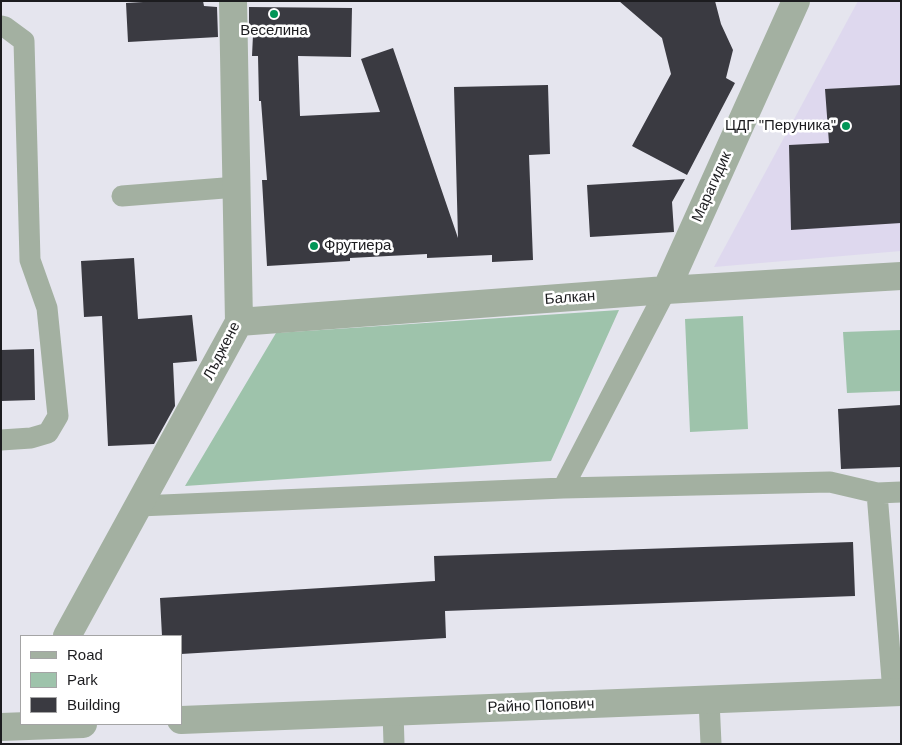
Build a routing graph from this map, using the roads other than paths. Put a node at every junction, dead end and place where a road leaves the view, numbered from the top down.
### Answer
1 (233, 1) edge
2 (796, 1) edge
3 (1, 26) edge
4 (236, 187) junction
5 (122, 196) dead end
6 (901, 276) edge
7 (666, 290) junction
8 (239, 322) junction
9 (1, 440) edge
10 (563, 488) junction
11 (901, 492) edge
12 (877, 493) junction
13 (139, 506) junction
14 (68, 635) edge
15 (897, 692) edge
16 (709, 700) junction
17 (393, 712) junction
18 (182, 720) edge
19 (394, 744) edge
20 (711, 744) edge

1 - 4 street, Лъджене
2 - 7 street, Марагидик
3 - 9 lane
4 - 5 lane
4 - 8 street, Лъджене
6 - 7 street, Балкан
7 - 8 street, Балкан
7 - 10 lane
8 - 13 street, Лъджене
10 - 12 lane
10 - 13 lane
11 - 12 lane
12 - 15 lane
13 - 14 street, Лъджене
15 - 16 street, Райно Попович
16 - 17 street, Райно Попович
16 - 20 lane
17 - 18 street, Райно Попович
17 - 19 lane

